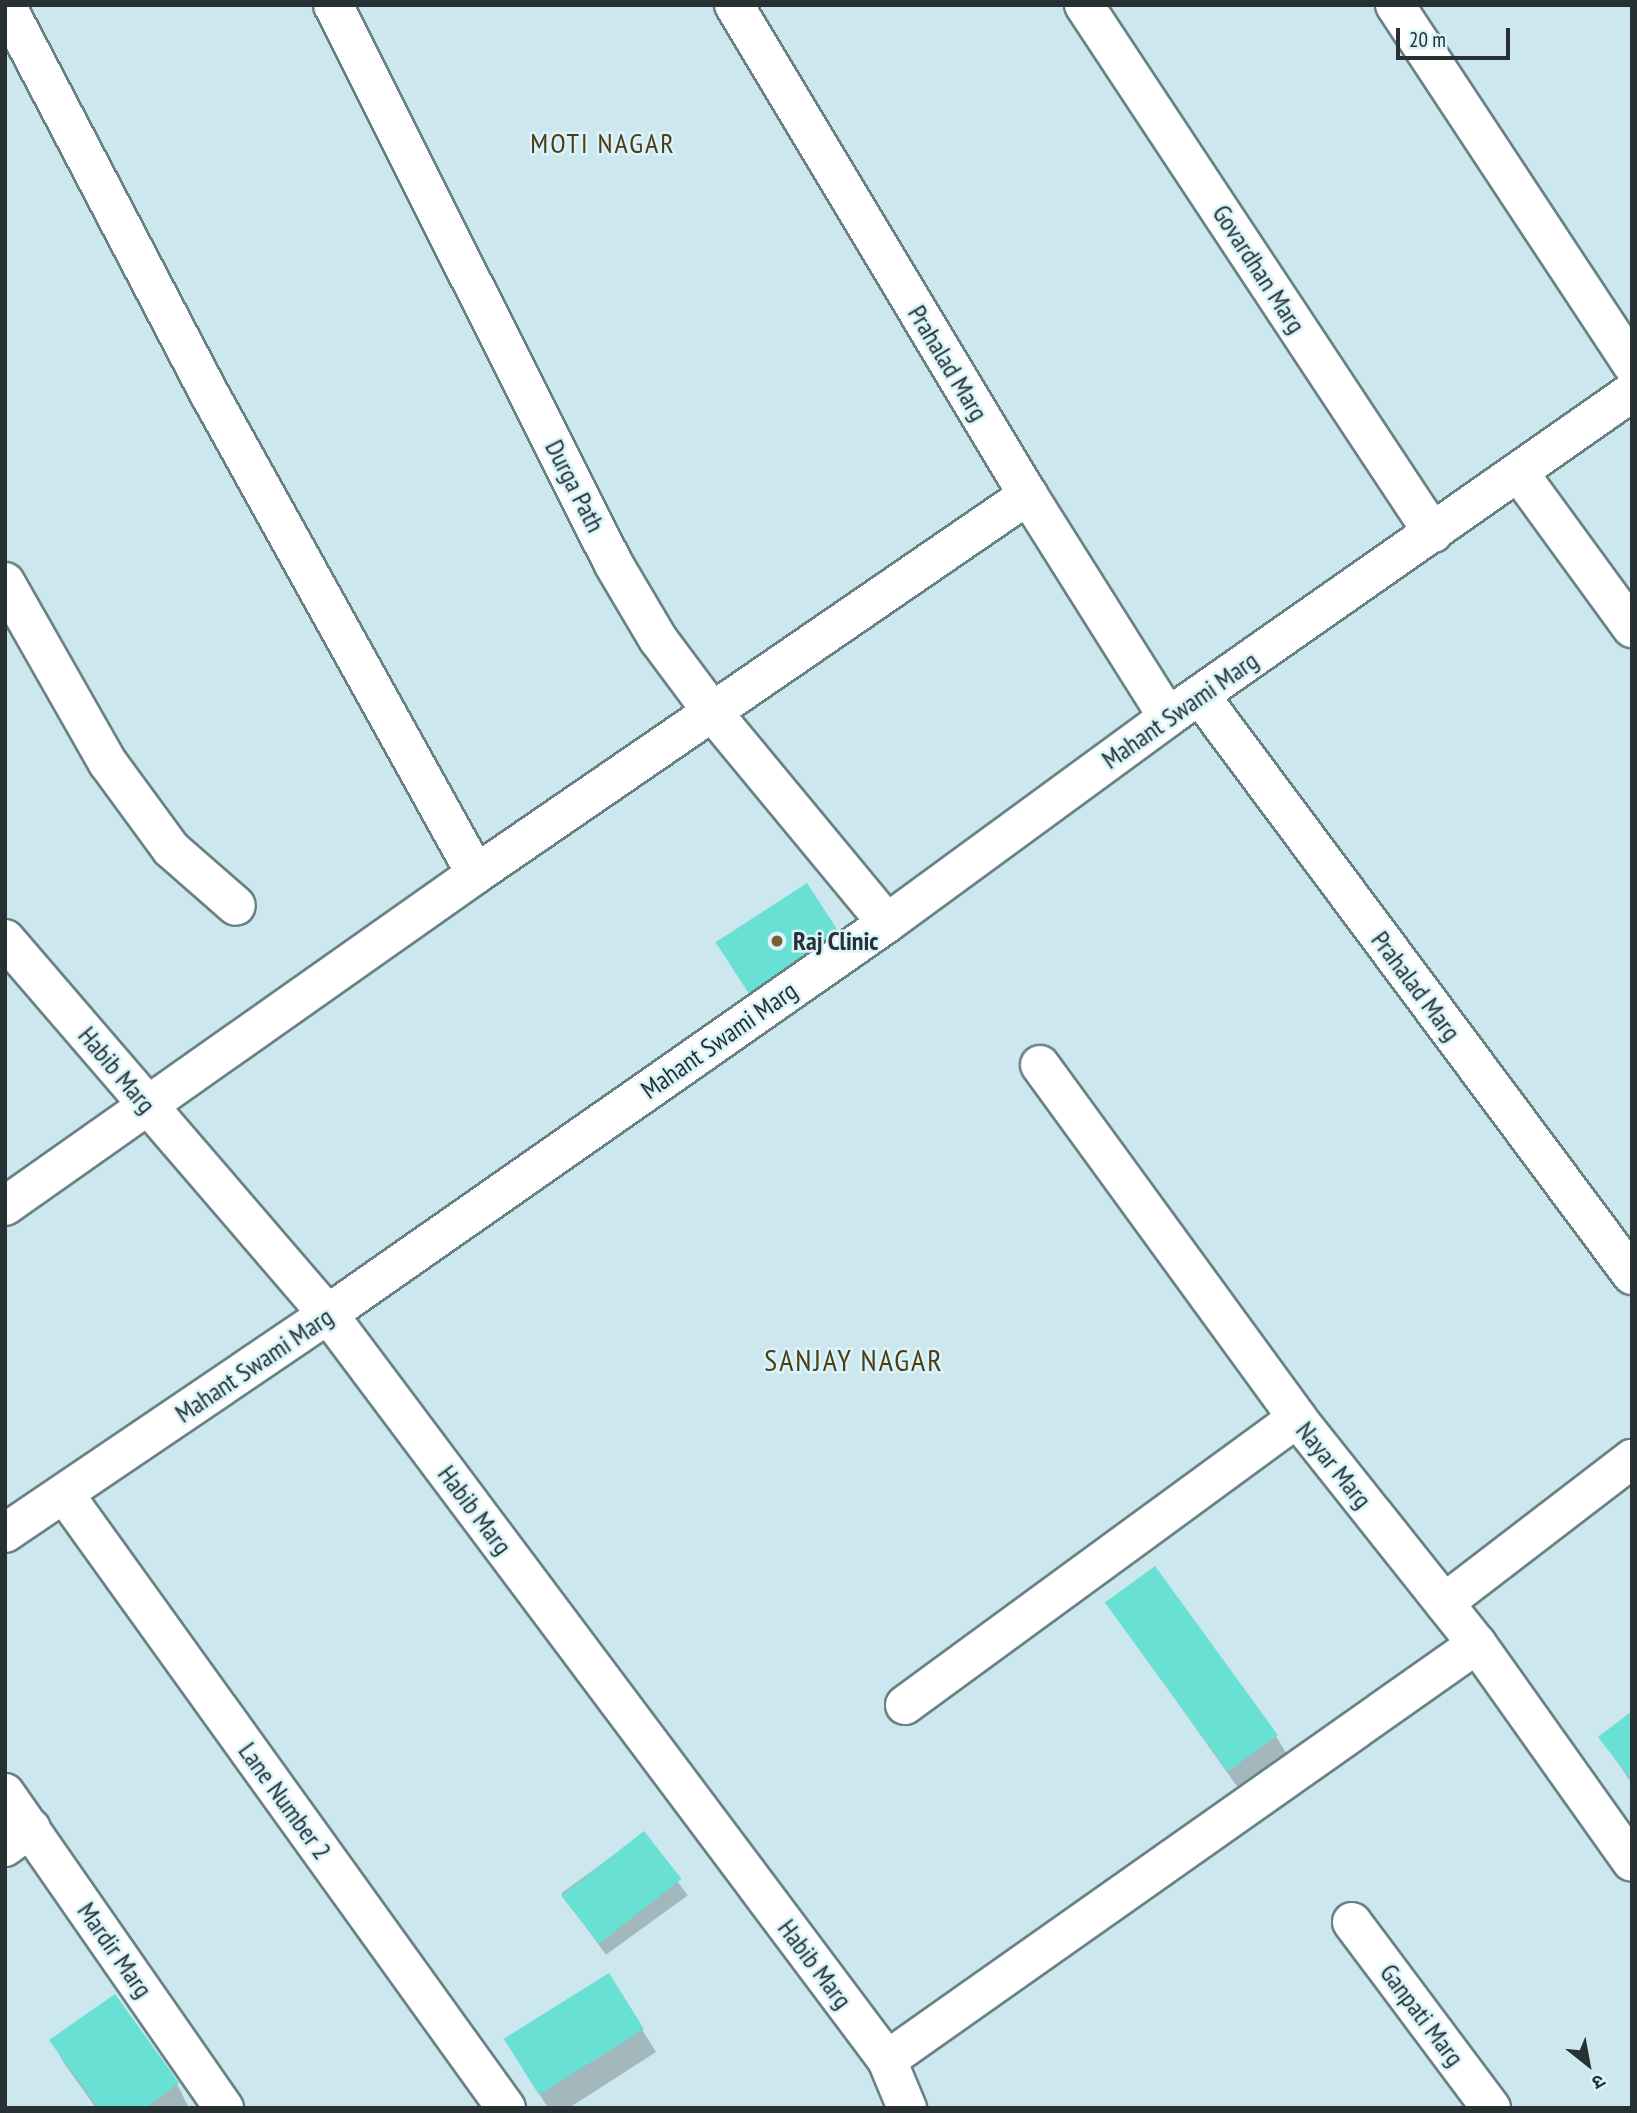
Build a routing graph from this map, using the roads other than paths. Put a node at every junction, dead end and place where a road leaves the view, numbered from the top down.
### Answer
1 (6, 5) edge
2 (333, 5) edge
3 (734, 5) edge
4 (1395, 5) edge
5 (1088, 6) edge
6 (18, 53) edge
7 (1632, 365) edge
8 (1632, 391) edge
9 (1519, 473) junction
10 (1028, 495) junction
11 (1433, 533) junction
12 (5, 582) edge
13 (1632, 628) edge
14 (1201, 697) junction
15 (714, 714) junction
16 (1168, 717) junction
17 (476, 874) junction
18 (236, 905) dead end
19 (887, 923) junction
20 (5, 939) edge
21 (1040, 1065) dead end
22 (147, 1106) junction
23 (5, 1206) edge
24 (1632, 1275) edge
25 (328, 1314) junction
26 (1297, 1418) junction
27 (1632, 1459) edge
28 (65, 1494) junction
29 (5, 1533) edge
30 (1444, 1603) junction
31 (1477, 1644) junction
32 (905, 1705) dead end
33 (5, 1793) edge
34 (18, 1838) edge
35 (1632, 1862) edge
36 (1352, 1922) dead end
37 (887, 2060) junction
38 (224, 2108) edge
39 (506, 2108) edge
40 (907, 2108) edge
41 (1491, 2108) edge

1 - 6 street
2 - 15 street, Durga Path
3 - 10 street, Prahalad Marg
4 - 7 street
5 - 11 street, Govardhan Marg
6 - 17 street
8 - 9 street, Mahant Swami Marg
9 - 11 street, Mahant Swami Marg
9 - 13 street
10 - 15 street
10 - 16 street, Prahalad Marg
11 - 14 street, Mahant Swami Marg
12 - 18 street
14 - 16 street, Mahant Swami Marg
14 - 24 street, Prahalad Marg
15 - 17 street
15 - 19 street, Durga Path
16 - 19 street, Mahant Swami Marg
17 - 22 street
19 - 25 street, Mahant Swami Marg
20 - 22 street, Habib Marg
21 - 26 street, Nayar Marg
22 - 23 street
22 - 25 street, Habib Marg
25 - 28 street, Mahant Swami Marg
25 - 37 street, Habib Marg
26 - 30 street, Nayar Marg
26 - 32 street
27 - 30 street
28 - 29 street, Mahant Swami Marg
28 - 39 street, Lane Number 2
30 - 31 street, Nayar Marg
31 - 35 street, Nayar Marg
31 - 37 street
33 - 34 street, Mardir Marg
34 - 38 street, Mardir Marg
36 - 41 street, Ganpati Marg
37 - 40 street, Habib Marg

